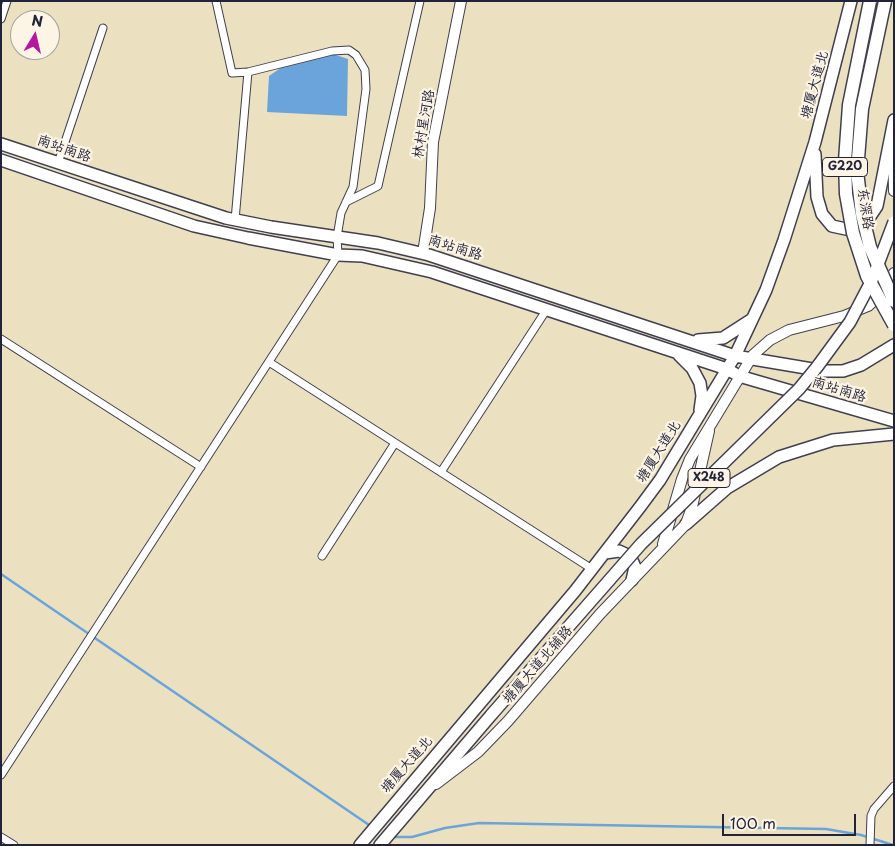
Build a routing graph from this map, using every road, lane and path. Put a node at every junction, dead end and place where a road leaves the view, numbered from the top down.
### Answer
1 (7, 1) edge
2 (216, 1) edge
3 (420, 1) edge
4 (462, 1) edge
5 (851, 1) edge
6 (870, 1) edge
7 (885, 1) edge
8 (1, 19) edge
9 (102, 28) dead end
10 (248, 72) junction
11 (894, 119) edge
12 (815, 142) junction
13 (1, 144) edge
14 (1, 160) edge
15 (58, 163) junction
16 (894, 191) edge
17 (346, 202) junction
18 (235, 220) junction
19 (894, 222) edge
20 (337, 237) junction
21 (423, 253) junction
22 (338, 255) junction
23 (894, 273) edge
24 (894, 301) edge
25 (547, 309) junction
26 (755, 315) junction
27 (894, 325) edge
28 (1, 339) edge
29 (689, 339) junction
30 (894, 345) edge
31 (675, 352) junction
32 (735, 356) junction
33 (750, 359) junction
34 (269, 362) junction
35 (727, 369) junction
36 (740, 376) junction
37 (698, 417) junction
38 (894, 421) edge
39 (709, 431) junction
40 (894, 434) edge
41 (395, 443) junction
42 (201, 467) junction
43 (441, 472) junction
44 (686, 524) junction
45 (660, 550) junction
46 (605, 553) junction
47 (322, 556) dead end
48 (592, 569) junction
49 (632, 580) junction
50 (1, 775) edge
51 (894, 786) edge
52 (429, 789) junction
53 (1, 836) edge
54 (363, 841) edge
55 (381, 844) edge
56 (14, 845) edge
57 (870, 845) edge

1 - 8 street
2 - 10 street
3 - 17 street
4 - 21 main road, 林村星河路
5 - 12 main road, 塘厦大道北 / X248
6 - 27 highway, 东深路 / G220, bridge
7 - 24 highway, 东深路 / G220, bridge
9 - 15 street
10 - 17 street
10 - 18 street
11 - 12 main road
11 - 16 main road
12 - 26 main road, 塘厦大道北 / X248
13 - 15 main road, 南站南路
14 - 22 main road, 南站南路
15 - 18 main road, 南站南路
17 - 20 street
18 - 20 main road, 南站南路
19 - 52 main road, X248, bridge
20 - 21 main road, 南站南路
20 - 22 street
21 - 29 main road, 南站南路
22 - 25 main road, 南站南路
22 - 34 street
23 - 33 main road, 塘厦大道北辅路
25 - 31 main road, 南站南路
25 - 43 street
26 - 29 main road
26 - 32 main road, 塘厦大道北 / X248
28 - 42 street
29 - 32 main road, 南站南路
30 - 33 main road, 南站南路
31 - 35 main road, 南站南路
31 - 37 main road
32 - 33 main road, 南站南路
32 - 35 main road, 塘厦大道北 / X248
33 - 36 main road, 塘厦大道北辅路
34 - 41 street
34 - 42 street
35 - 36 main road, 南站南路
35 - 37 main road, 塘厦大道北 / X248
36 - 38 main road, 南站南路
36 - 39 main road, 塘厦大道北辅路
37 - 46 main road, 塘厦大道北 / X248
39 - 44 main road, 塘厦大道北辅路
39 - 45 main road, 塘厦大道北辅路
40 - 44 main road
41 - 43 street
41 - 47 street
42 - 50 street
43 - 48 street
44 - 45 main road, 塘厦大道北辅路
45 - 49 main road, 塘厦大道北辅路
46 - 48 main road, 塘厦大道北 / X248
46 - 49 main road
48 - 54 main road, 塘厦大道北 / X248
49 - 52 main road, 塘厦大道北辅路
51 - 57 street
52 - 55 main road, X248
53 - 56 street

